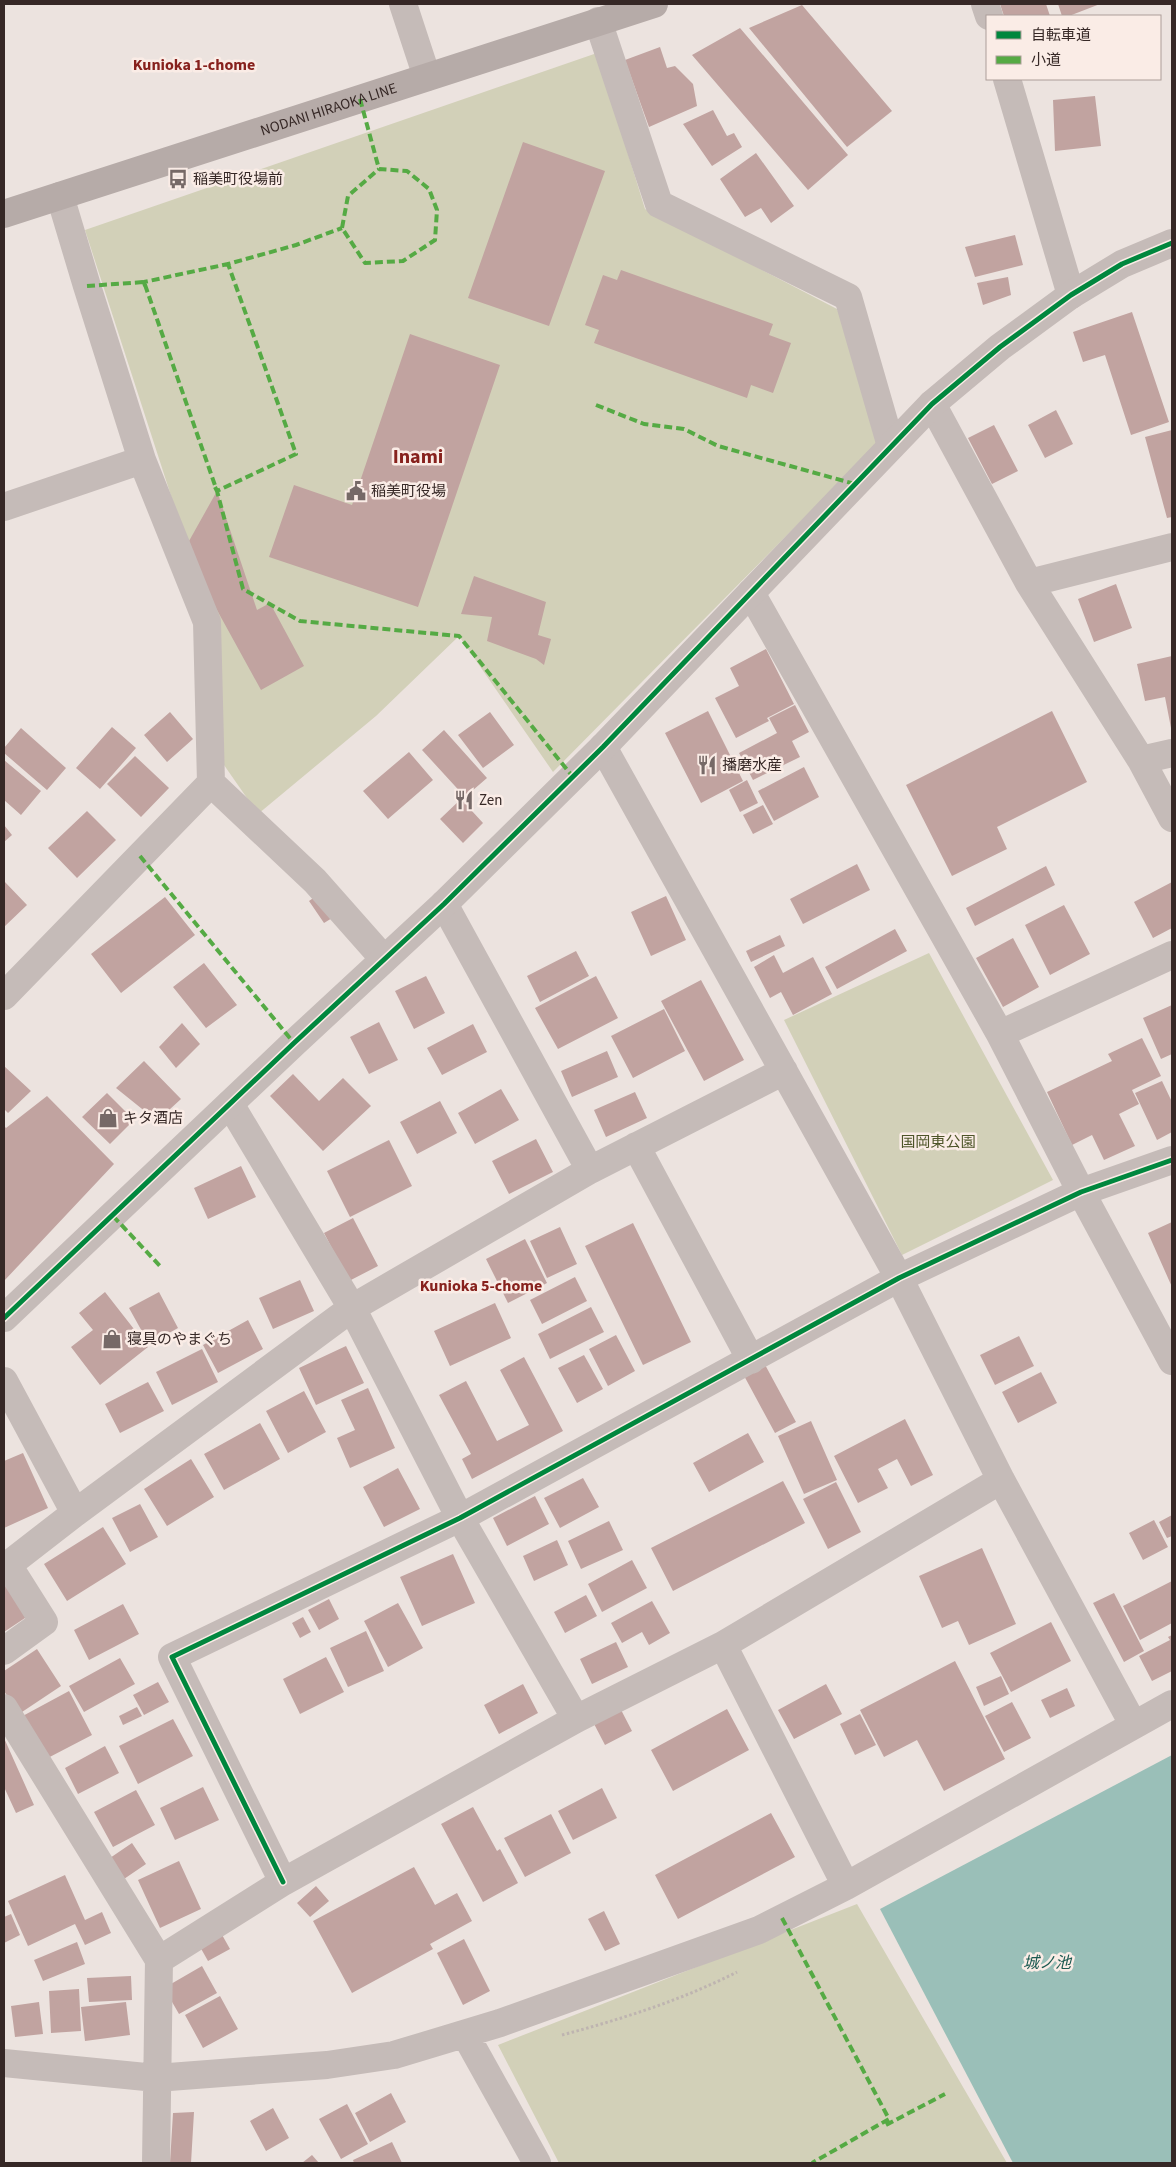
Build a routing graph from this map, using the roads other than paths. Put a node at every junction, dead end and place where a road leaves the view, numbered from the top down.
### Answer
1 (403, 4) edge
2 (654, 4) edge
3 (598, 21) junction
4 (427, 77) junction
5 (1007, 80) edge
6 (60, 196) junction
7 (4, 214) edge
8 (1172, 243) edge
9 (1071, 295) junction
10 (932, 404) junction
11 (891, 446) junction
12 (142, 460) junction
13 (4, 507) edge
14 (1172, 547) edge
15 (1029, 582) junction
16 (751, 593) junction
17 (603, 747) junction
18 (1172, 753) edge
19 (1140, 760) junction
20 (211, 783) junction
21 (1172, 818) edge
22 (444, 904) junction
23 (1172, 955) edge
24 (384, 959) junction
25 (4, 996) edge
26 (1000, 1034) junction
27 (784, 1070) junction
28 (230, 1104) junction
29 (636, 1146) junction
30 (1172, 1160) edge
31 (590, 1170) junction
32 (1081, 1192) junction
33 (899, 1278) junction
34 (352, 1308) junction
35 (4, 1318) edge
36 (751, 1360) junction
37 (1172, 1361) edge
38 (4, 1381) edge
39 (1001, 1480) junction
40 (75, 1512) junction
41 (460, 1518) junction
42 (723, 1645) junction
43 (4, 1651) edge
44 (1172, 1704) edge
45 (4, 1708) edge
46 (576, 1720) junction
47 (1133, 1724) junction
48 (283, 1882) junction
49 (846, 1886) junction
50 (159, 1960) junction
51 (465, 2034) junction
52 (4, 2063) edge
53 (156, 2078) junction
54 (156, 2163) edge
55 (537, 2163) edge

1 - 4 street
2 - 3 main road, NODANI HIRAOKA LINE
3 - 4 main road, NODANI HIRAOKA LINE
3 - 11 street
4 - 6 main road, NODANI HIRAOKA LINE
5 - 9 street
6 - 7 main road, NODANI HIRAOKA LINE
6 - 12 street
8 - 9 street
9 - 10 street
10 - 11 street
10 - 15 street
11 - 16 street
12 - 13 street
12 - 20 street
14 - 15 street
15 - 19 street
16 - 17 street
16 - 26 street
17 - 22 street
17 - 27 street
18 - 19 street
19 - 21 street
20 - 24 street
20 - 25 street
22 - 24 street
22 - 31 street
23 - 26 street
24 - 28 street
26 - 32 street
27 - 29 street
27 - 33 street
28 - 34 street
28 - 35 street
29 - 31 street
29 - 36 street
30 - 32 street
31 - 34 street
32 - 33 street
32 - 37 street
33 - 36 street
33 - 39 street
34 - 40 street
34 - 41 street
36 - 41 street
38 - 40 street
39 - 42 street
39 - 47 street
40 - 43 street
41 - 46 street
41 - 48 street
42 - 46 street
42 - 49 street
44 - 47 street
45 - 50 street
46 - 48 street
47 - 49 street
48 - 50 street
49 - 51 street
50 - 53 street
51 - 53 street
51 - 55 street
52 - 53 street
53 - 54 street

